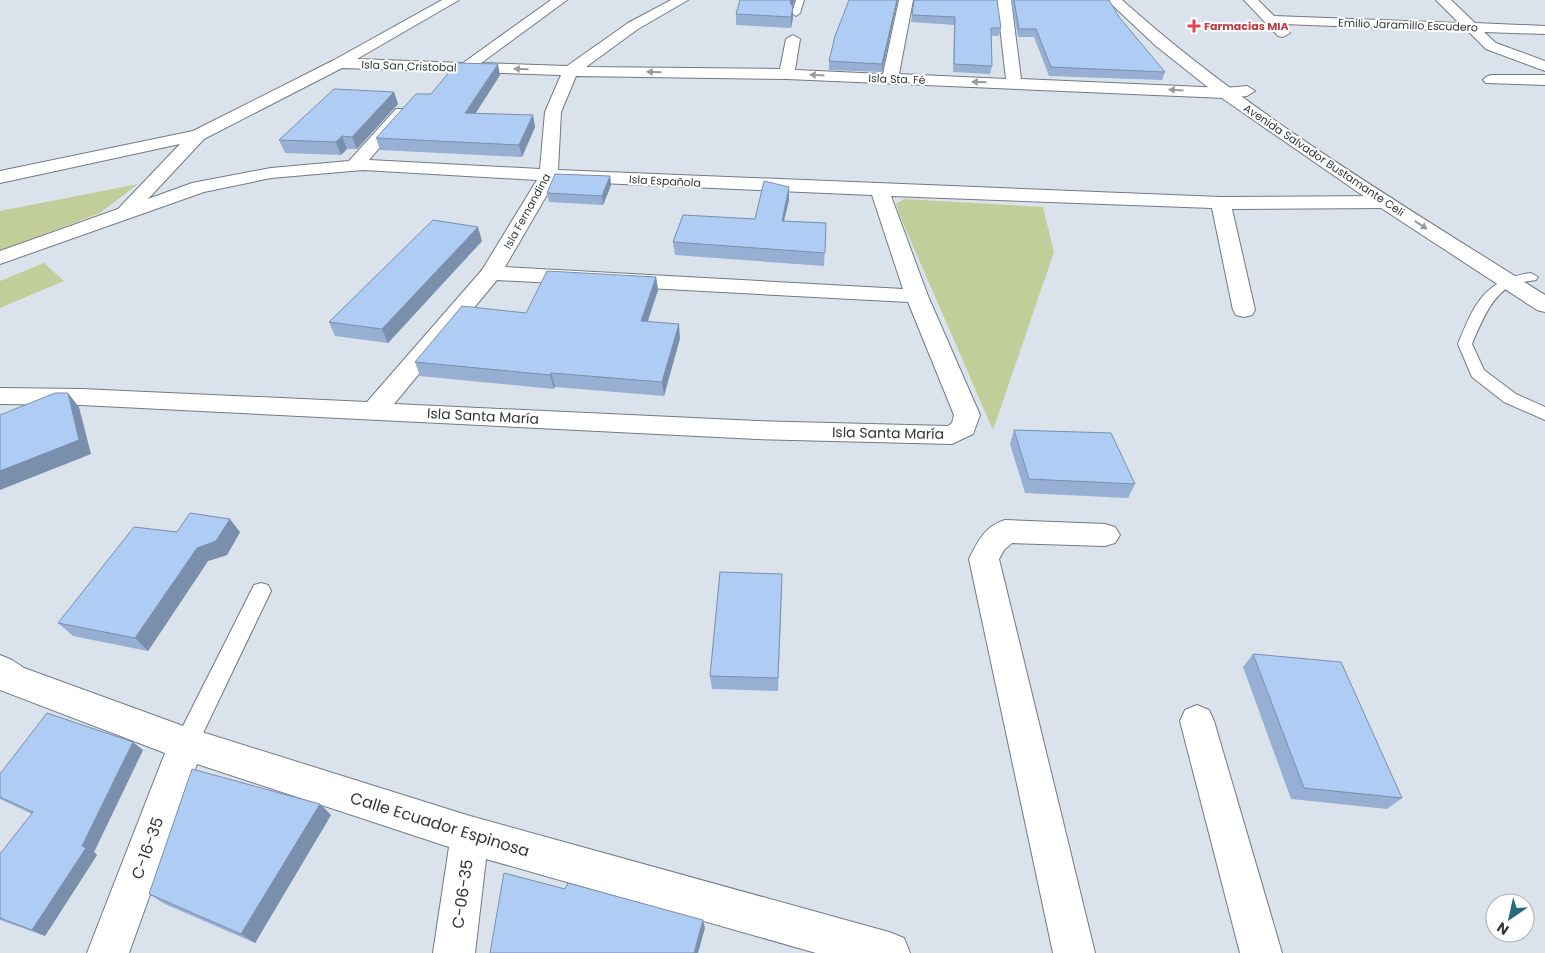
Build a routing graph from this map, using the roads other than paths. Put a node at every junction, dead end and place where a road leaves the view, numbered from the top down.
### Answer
1 (452, 0) edge
2 (560, 0) edge
3 (681, 0) edge
4 (800, 0) edge
5 (906, 0) edge
6 (1004, 0) edge
7 (1114, 0) edge
8 (1135, 0) edge
9 (1251, 0) edge
10 (1443, 0) edge
11 (796, 13) dead end
12 (1272, 20) junction
13 (1472, 27) junction
14 (1545, 30) edge
15 (1287, 38) dead end
16 (793, 39) dead end
17 (339, 63) junction
18 (1545, 66) edge
19 (465, 68) junction
20 (570, 71) junction
21 (788, 74) junction
22 (890, 79) junction
23 (1491, 80) dead end
24 (1545, 80) edge
25 (1014, 83) junction
26 (1247, 91) junction
27 (1225, 92) junction
28 (413, 100) edge
29 (198, 135) junction
30 (355, 165) junction
31 (549, 175) junction
32 (0, 177) edge
33 (879, 188) junction
34 (1385, 202) junction
35 (1221, 203) junction
36 (124, 213) junction
37 (0, 258) edge
38 (491, 273) junction
39 (1508, 281) junction
40 (1538, 282) edge
41 (917, 296) junction
42 (1545, 305) edge
43 (1244, 310) dead end
44 (0, 396) edge
45 (374, 411) junction
46 (1545, 414) edge
47 (1104, 535) dead end
48 (261, 591) dead end
49 (0, 670) edge
50 (1197, 721) dead end
51 (186, 744) junction
52 (470, 836) junction
53 (108, 953) edge
54 (454, 953) edge
55 (889, 953) edge
56 (1074, 953) edge
57 (1261, 953) edge

1 - 17 street
2 - 19 street
3 - 20 street
4 - 11 lane
5 - 22 street
6 - 25 street
7 - 27 street, Avenida Salvador Bustamante Celi
8 - 26 street, Avenida Salvador Bustamante Celi
9 - 12 street
10 - 13 street
12 - 13 street, Emilio Jaramillo Escudero
12 - 15 street
13 - 14 street, Emilio Jaramillo Escudero
13 - 18 street
16 - 21 street
17 - 19 street, Isla San Cristobal
17 - 29 street
20 -> 19 street, Isla San Cristobal
21 -> 20 street, Isla Sta. Fé
20 - 31 street, Isla Fernandina
22 -> 21 street, Isla Sta. Fé
25 -> 22 street, Isla Sta. Fé
23 - 24 street
27 -> 25 street, Isla Sta. Fé
26 - 27 street
26 - 40 street, Avenida Salvador Bustamante Celi
27 - 34 street, Avenida Salvador Bustamante Celi
28 - 30 street
29 - 32 street
29 - 36 street
30 - 31 street, Isla Española
30 - 36 street, Isla Española
31 - 33 street, Isla Española
31 - 38 street, Isla Fernandina
33 - 35 street, Isla Española
33 - 41 street
34 - 35 street, Isla Española
34 -> 39 street, Avenida Salvador Bustamante Celi
35 - 43 street
36 - 37 street, Isla Española
38 - 41 street
38 - 45 street, Isla Fernandina
39 - 40 lane
39 - 42 street, Avenida Salvador Bustamante Celi
39 - 46 lane
41 - 45 street, Isla Santa María
44 - 45 street, Isla Santa María
47 - 56 street
48 - 51 lane
49 - 51 street, Calle Ecuador Espinosa
50 - 57 street
51 - 52 street, Calle Ecuador Espinosa
51 - 53 street, C-16-35
52 - 54 street, C-06-35
52 - 55 street, Calle Ecuador Espinosa

